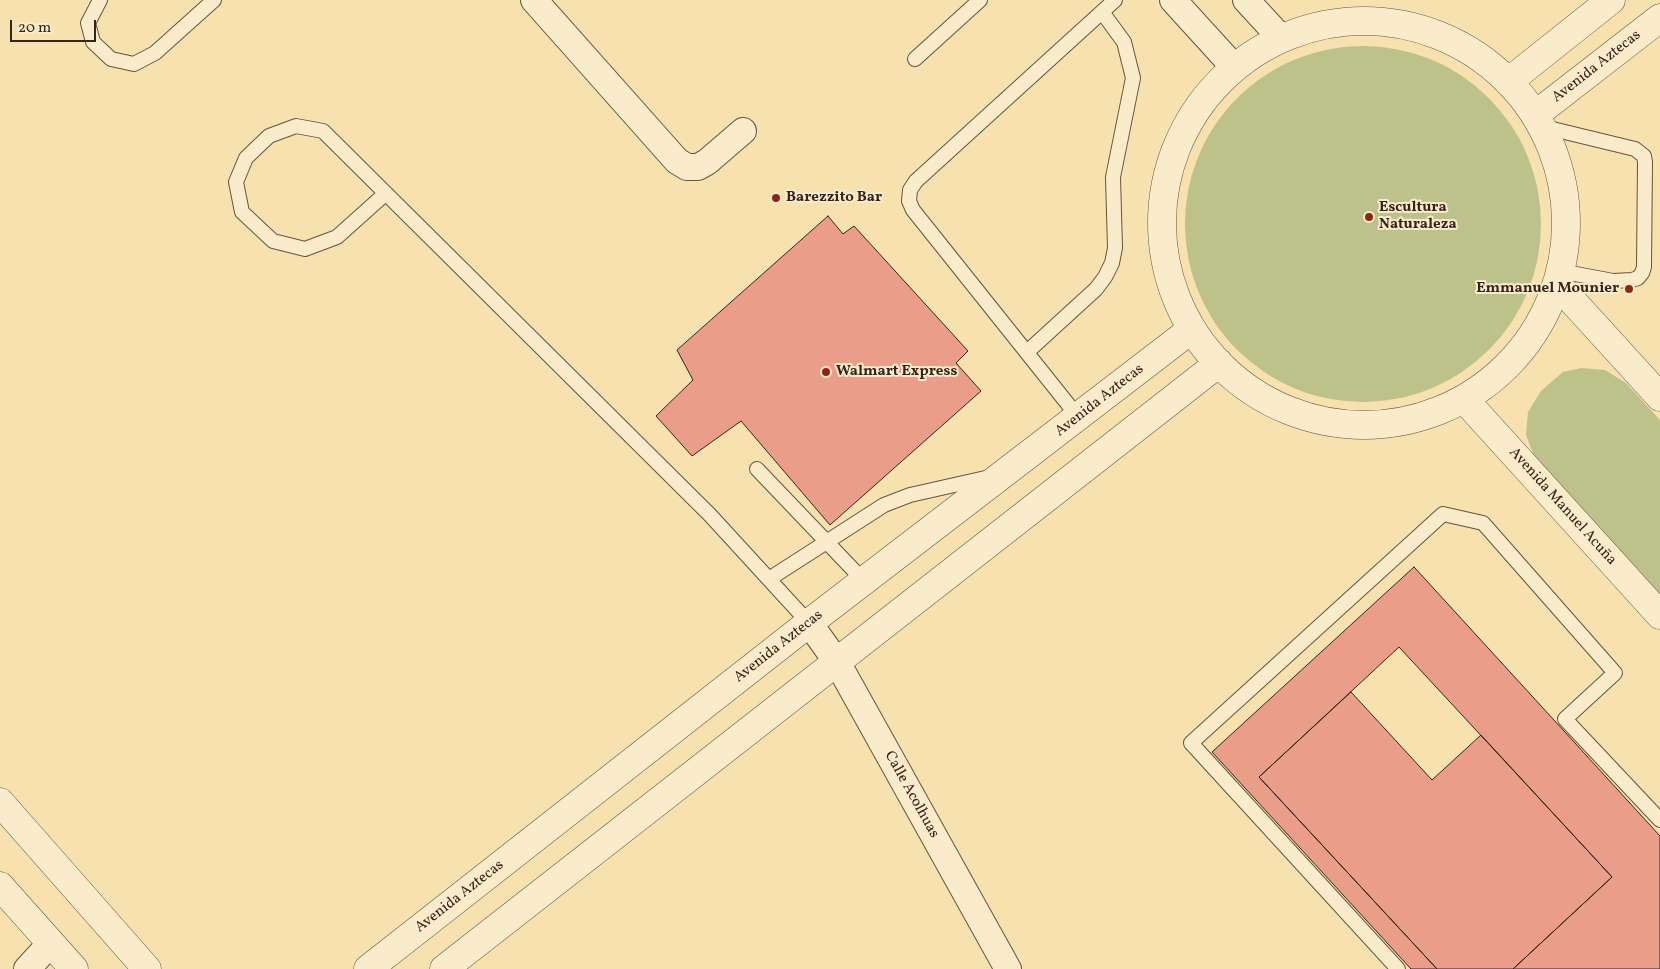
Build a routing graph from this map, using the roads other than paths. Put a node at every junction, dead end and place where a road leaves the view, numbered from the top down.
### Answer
1 (100, 0) edge
2 (214, 0) edge
3 (534, 0) edge
4 (980, 0) edge
5 (1115, 0) edge
6 (1173, 0) edge
7 (1246, 0) edge
8 (1611, 0) edge
9 (1102, 12) junction
10 (1660, 18) edge
11 (1280, 38) junction
12 (915, 59) dead end
13 (1234, 67) junction
14 (1508, 82) junction
15 (1538, 121) junction
16 (743, 131) dead end
17 (386, 194) junction
18 (1558, 277) junction
19 (1192, 329) junction
20 (1026, 352) junction
21 (1219, 363) junction
22 (1660, 397) edge
23 (1464, 399) junction
24 (1079, 418) junction
25 (757, 469) dead end
26 (1007, 473) junction
27 (827, 542) junction
28 (770, 580) junction
29 (864, 581) junction
30 (1660, 614) edge
31 (809, 623) junction
32 (837, 662) junction
33 (0, 802) edge
34 (1660, 820) edge
35 (0, 886) edge
36 (60, 960) edge
37 (27, 969) edge
38 (147, 969) edge
39 (368, 969) edge
40 (444, 969) edge
41 (1008, 969) edge
42 (1398, 969) edge

1 - 2 lane
3 - 16 street
4 - 12 lane
5 - 9 lane
6 - 13 street
7 - 11 street
8 - 14 street
9 - 20 lane
9 - 20 lane
10 - 15 street, Avenida Aztecas
11 - 13 street
11 - 14 street
13 - 19 street
14 - 15 street
15 - 18 street
15 - 18 lane
17 - 17 lane
17 - 28 lane
18 - 22 street
18 - 23 street
19 - 21 street
19 - 24 street, Avenida Aztecas
20 - 24 lane
21 - 23 street
21 - 32 street
23 - 30 street, Avenida Manuel Acuña
24 - 26 street, Avenida Aztecas
25 - 27 lane
26 - 27 lane
26 - 29 street, Avenida Aztecas
27 - 28 lane
27 - 29 lane
28 - 31 lane
29 - 31 street, Avenida Aztecas
31 - 32 street, Calle Acolhuas
31 - 39 street, Avenida Aztecas
32 - 40 street
32 - 41 street, Calle Acolhuas
33 - 38 street
34 - 42 lane
35 - 36 street
36 - 37 street

